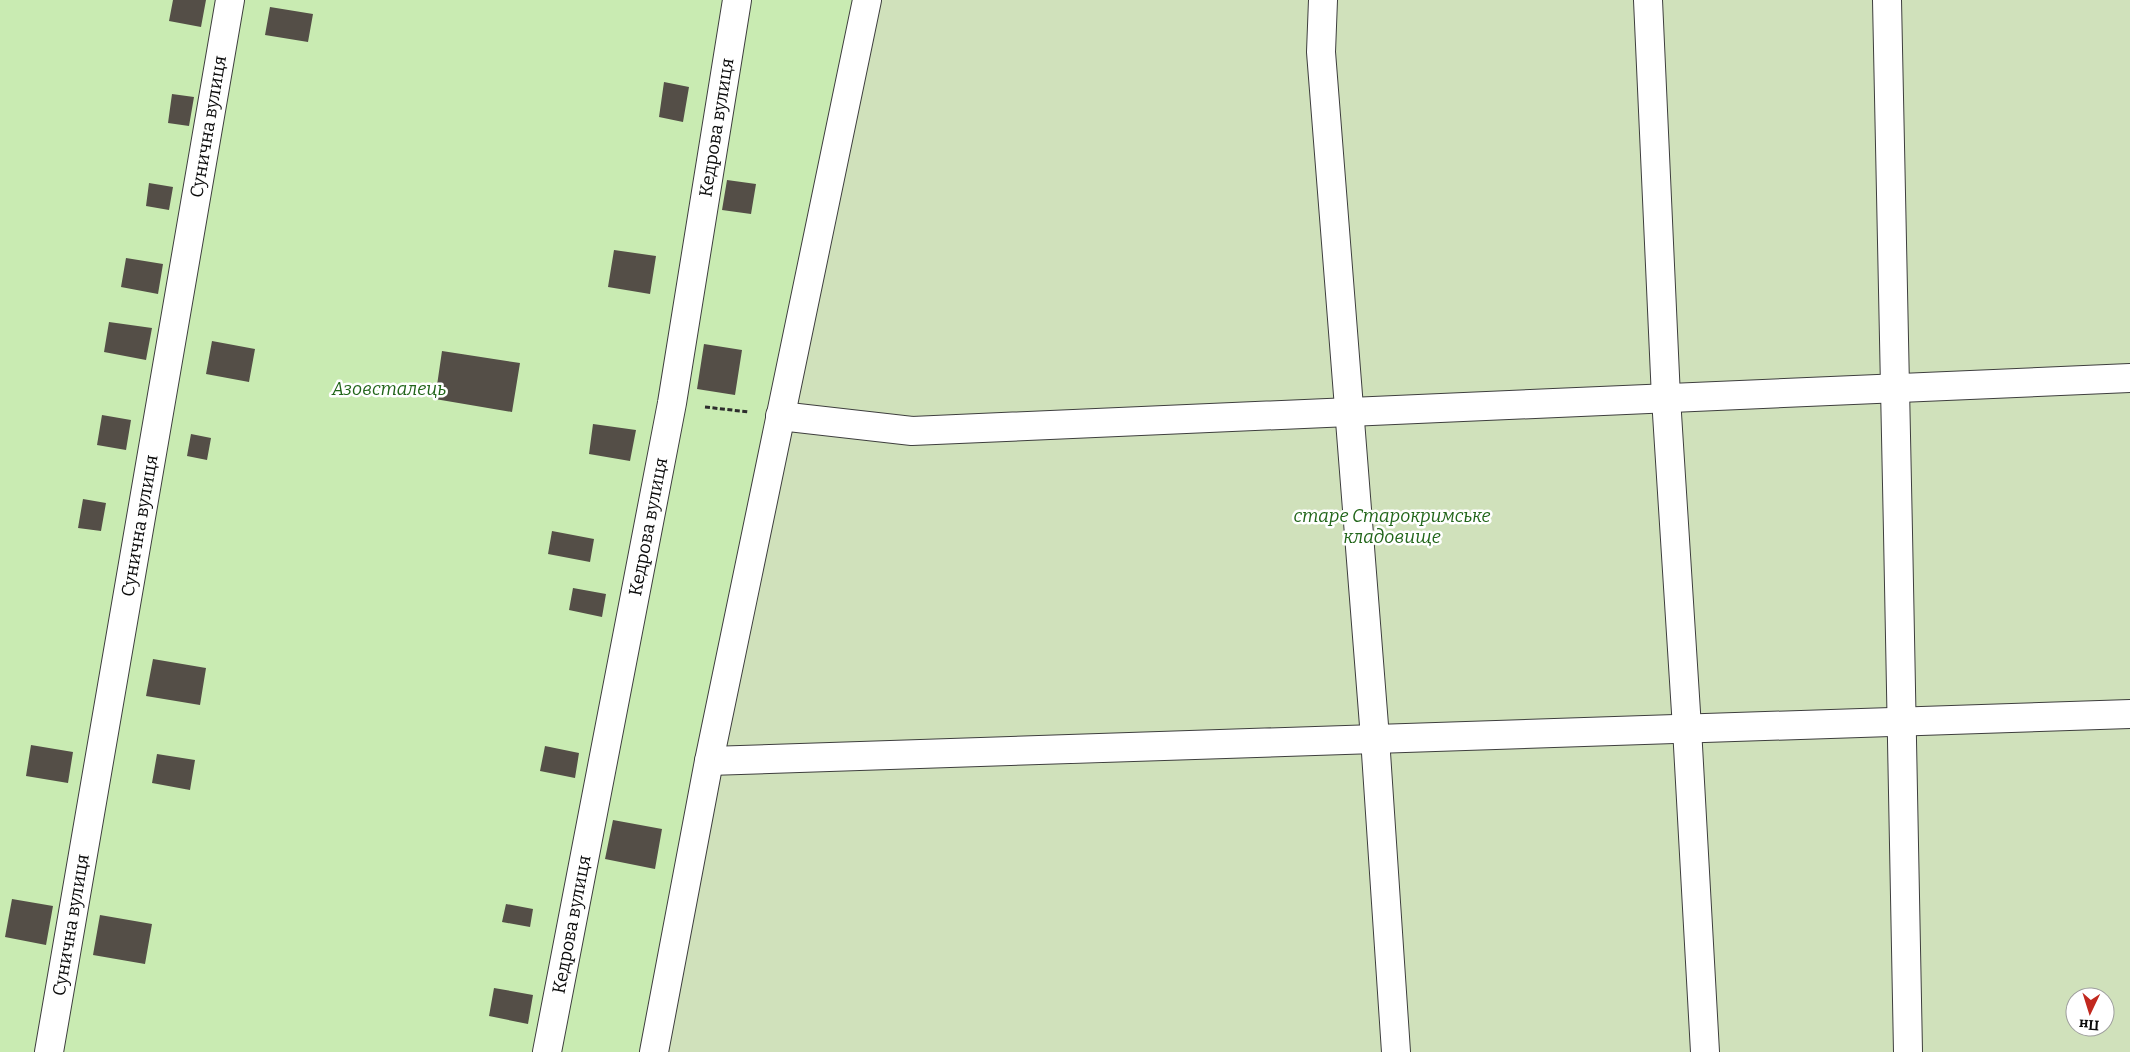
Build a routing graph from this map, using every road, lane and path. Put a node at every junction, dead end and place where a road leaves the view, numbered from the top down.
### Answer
1 (230, 0) edge
2 (737, 0) edge
3 (866, 0) edge
4 (1323, 0) edge
5 (1648, 0) edge
6 (1887, 0) edge
7 (2130, 378) edge
8 (1896, 389) junction
9 (1666, 398) junction
10 (672, 402) junction
11 (1350, 412) junction
12 (780, 416) junction
13 (2130, 714) edge
14 (1901, 721) junction
15 (1687, 728) junction
16 (1375, 738) junction
17 (709, 761) junction
18 (49, 1052) edge
19 (547, 1052) edge
20 (654, 1052) edge
21 (1396, 1052) edge
22 (1705, 1052) edge
23 (1908, 1052) edge

1 - 18 street, Сунична вулиця
2 - 10 street, Кедрова вулиця
3 - 12 street
4 - 11 street
5 - 9 street
6 - 8 street
7 - 8 street
8 - 9 street
8 - 14 street
9 - 11 street
9 - 15 street
10 - 12 path
10 - 19 street, Кедрова вулиця
11 - 12 street
11 - 16 street
12 - 17 street
13 - 14 street
14 - 15 street
14 - 23 street
15 - 16 street
15 - 22 street
16 - 17 street
16 - 21 street
17 - 20 street

